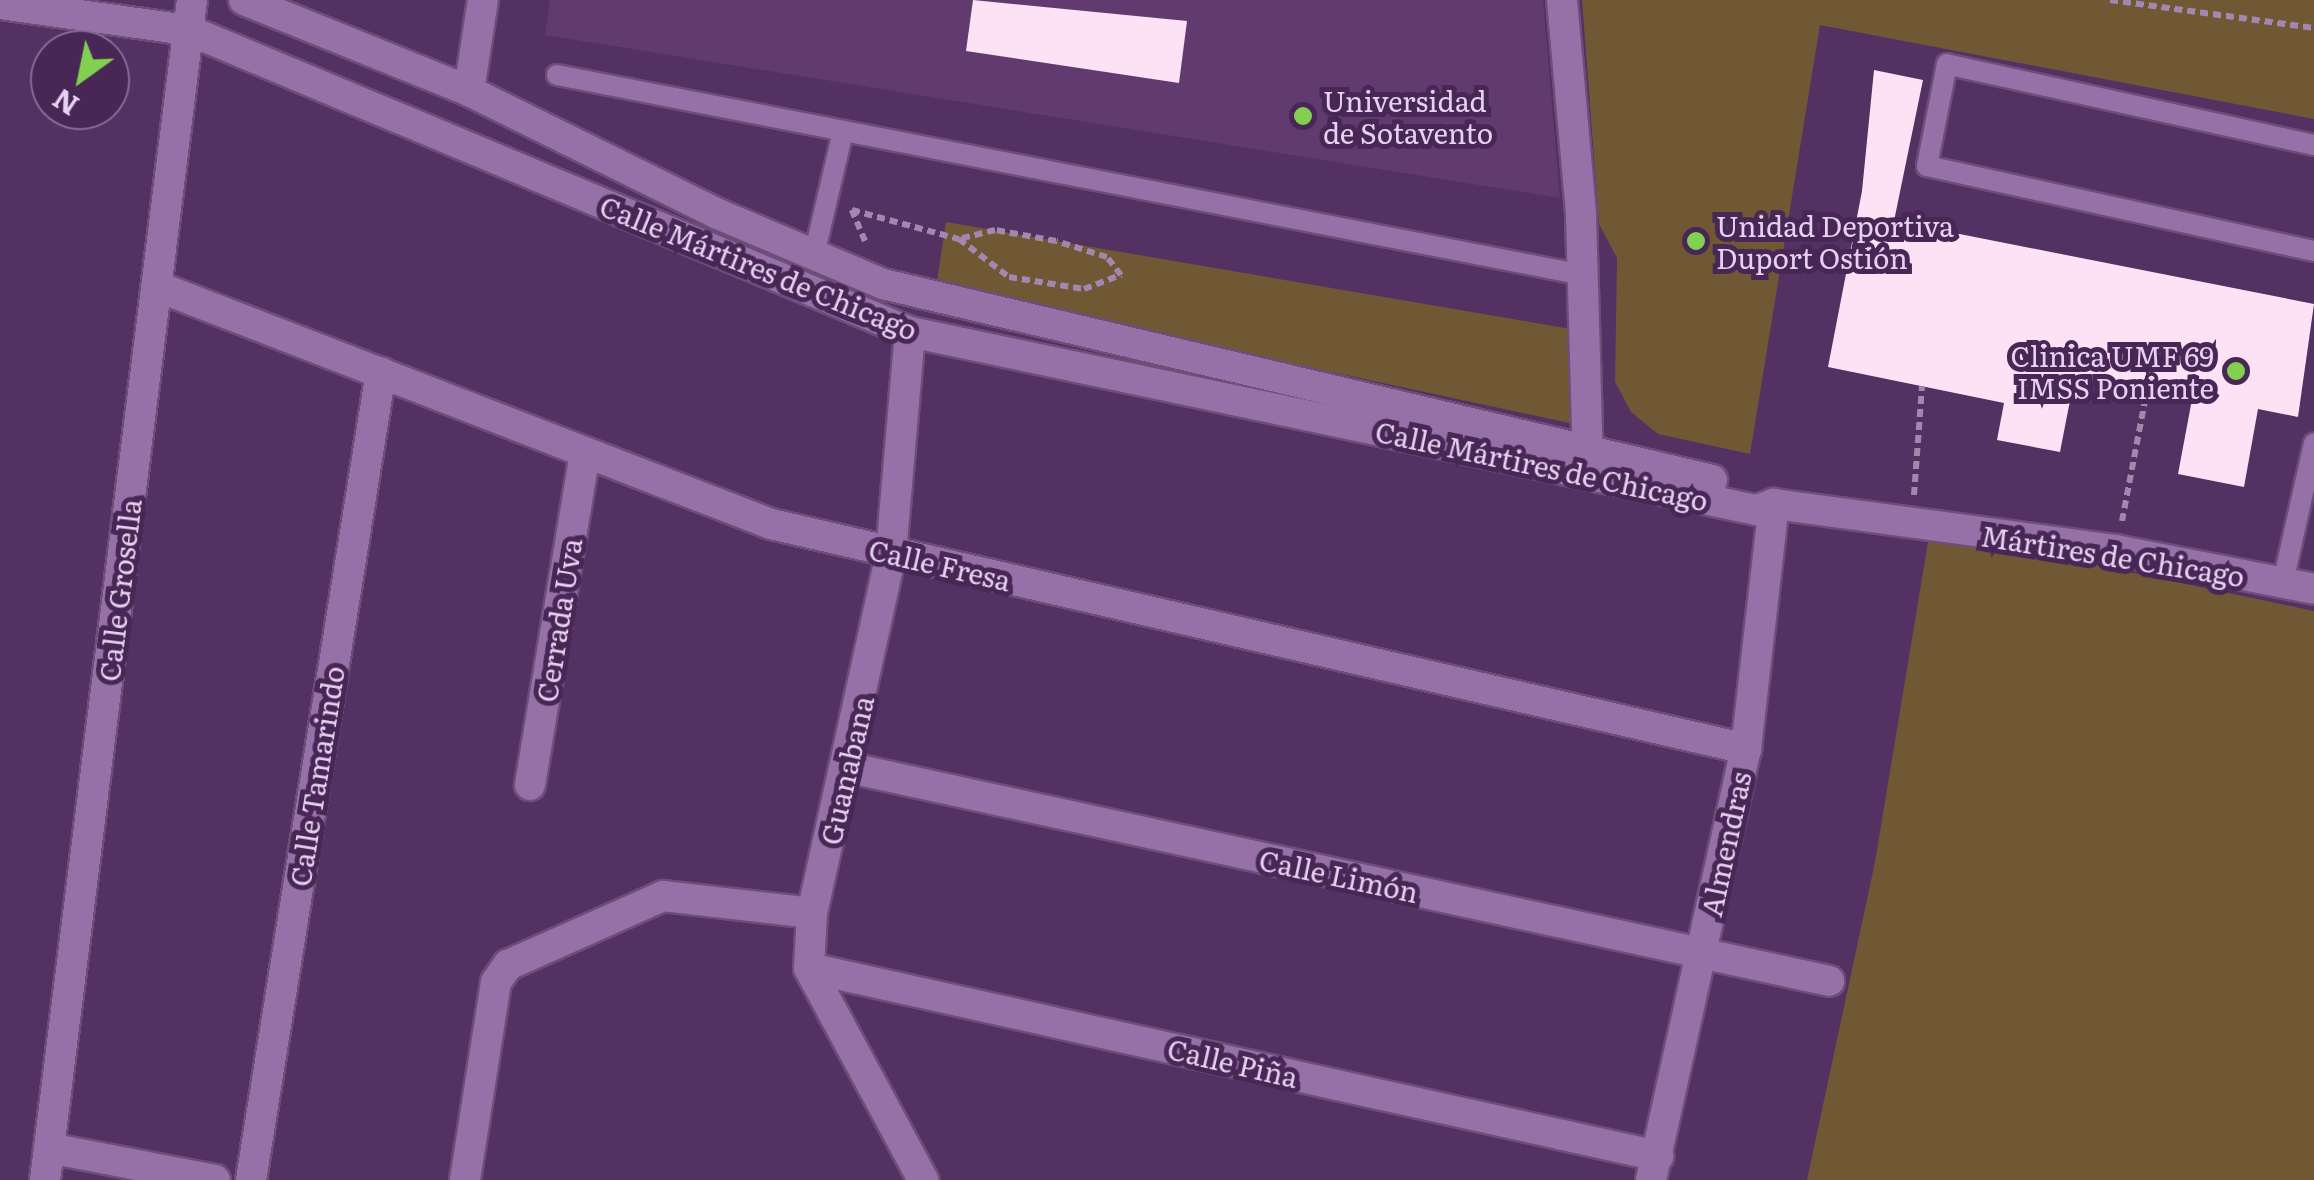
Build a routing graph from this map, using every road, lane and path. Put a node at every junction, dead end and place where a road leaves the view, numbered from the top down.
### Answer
1 (244, 0) edge
2 (483, 0) edge
3 (1562, 0) edge
4 (2110, 0) edge
5 (0, 4) edge
6 (190, 15) edge
7 (2314, 28) edge
8 (558, 75) dead end
9 (469, 92) junction
10 (842, 131) junction
11 (2314, 144) edge
12 (959, 239) junction
13 (2314, 252) edge
14 (814, 254) junction
15 (1583, 276) junction
16 (883, 284) junction
17 (161, 288) junction
18 (910, 332) junction
19 (381, 372) junction
20 (2149, 380) dead end
21 (1922, 386) dead end
22 (2314, 442) edge
23 (586, 454) junction
24 (1588, 462) junction
25 (1774, 504) junction
26 (1912, 524) junction
27 (2116, 550) junction
28 (891, 554) junction
29 (2283, 582) junction
30 (2314, 589) edge
31 (1746, 750) junction
32 (850, 768) junction
33 (530, 785) dead end
34 (812, 913) junction
35 (1702, 954) junction
36 (809, 968) junction
37 (1829, 982) dead end
38 (50, 1148) junction
39 (1654, 1168) edge
40 (45, 1180) edge
41 (215, 1180) edge
42 (251, 1180) edge
43 (465, 1180) edge
44 (923, 1180) edge

1 - 9 street, Calle Mártires de Chicago
2 - 9 street
3 - 15 street
4 - 7 path
5 - 6 street, Calle Mártires de Chicago
6 - 17 street, Calle Grosella
6 - 18 street, Calle Mártires de Chicago
8 - 10 lane
9 - 14 street, Calle Mártires de Chicago
10 - 14 lane
10 - 15 lane
11 - 13 lane
12 - 12 path
12 - 16 path
14 - 16 street, Calle Mártires de Chicago
15 - 24 street
16 - 24 street, Calle Mártires de Chicago
17 - 19 street, Calle Fresa
17 - 38 street, Calle Grosella
18 - 24 street, Calle Mártires de Chicago
18 - 28 street, Guanabana
19 - 23 street, Calle Fresa
19 - 42 street, Calle Tamarindo
20 - 27 path
21 - 26 path
22 - 29 lane
23 - 28 street, Calle Fresa
23 - 33 street, Cerrada Uva
24 - 25 street, Calle Mártires de Chicago
25 - 26 street, Calle Mártires de Chicago
25 - 31 street, Almendras
26 - 27 street, Mártires de Chicago
27 - 29 street, Mártires de Chicago
28 - 31 street, Calle Fresa
28 - 32 street, Guanabana
29 - 30 street, Mártires de Chicago
31 - 35 street, Almendras
32 - 34 street, Guanabana
32 - 35 street, Calle Limón
34 - 36 street, Guanabana
34 - 43 street
35 - 37 street, Calle Limón
35 - 39 street, Almendras
36 - 39 street, Calle Piña
36 - 44 street
38 - 40 street, Calle Grosella
38 - 41 street

